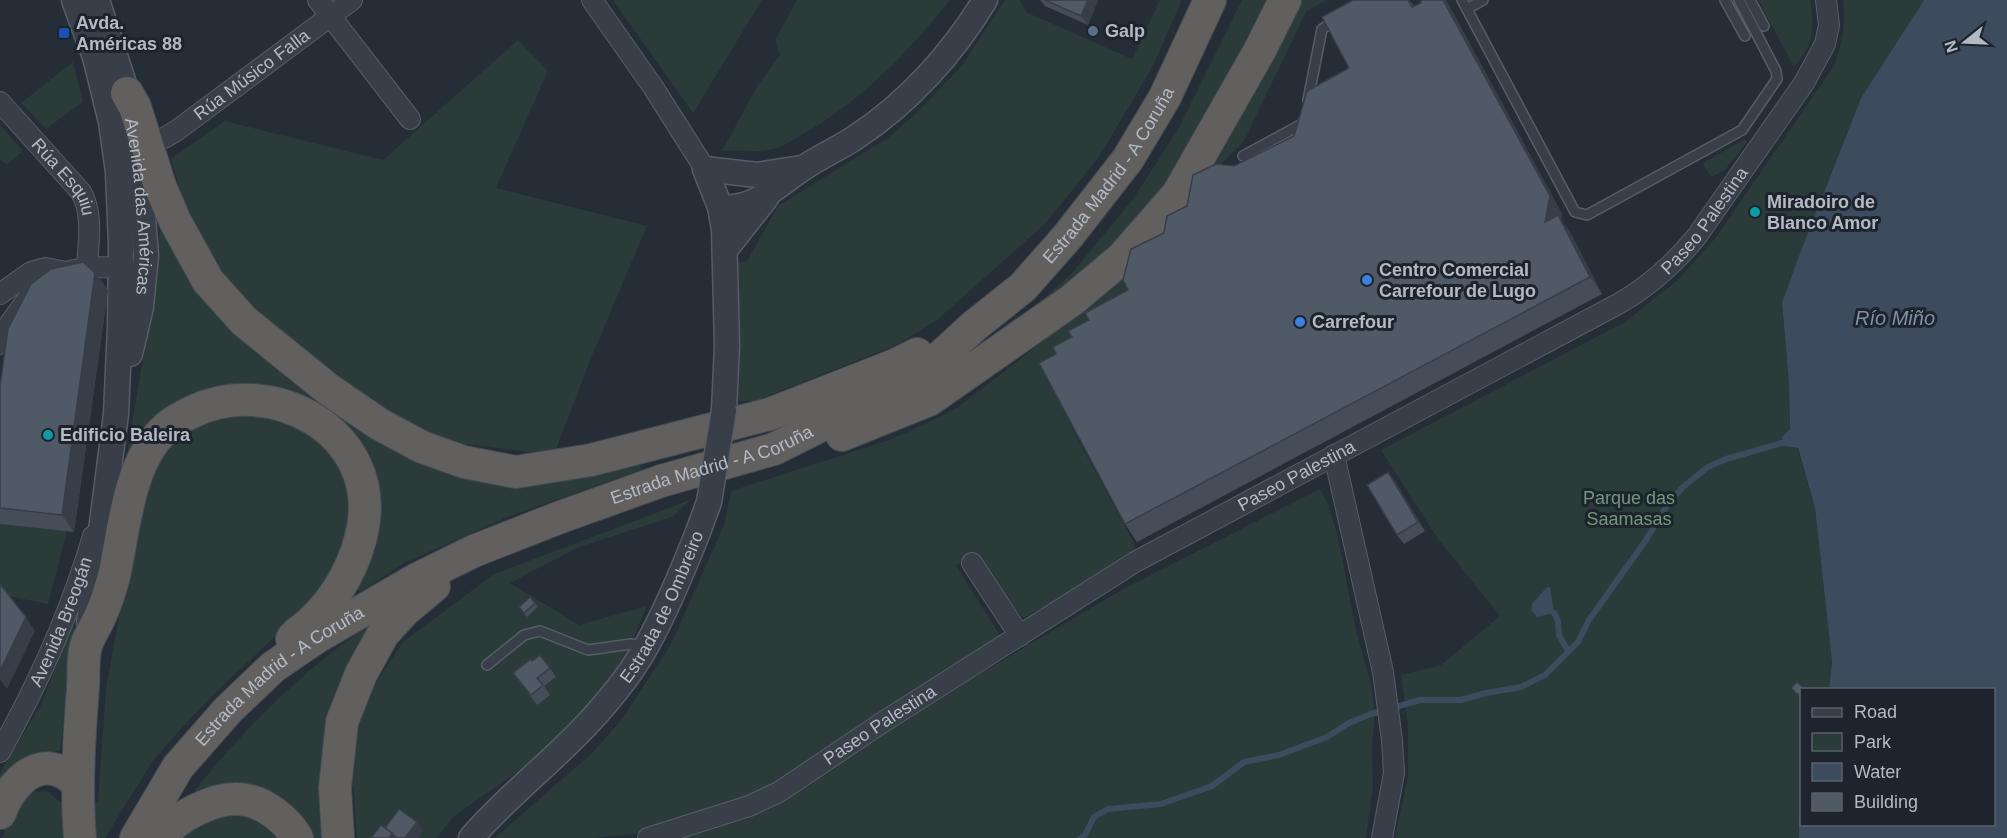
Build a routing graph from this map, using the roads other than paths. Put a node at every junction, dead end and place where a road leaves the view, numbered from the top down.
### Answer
1 (74, 0) edge
2 (97, 0) edge
3 (318, 0) edge
4 (352, 0) edge
5 (592, 0) edge
6 (985, 0) edge
7 (1209, 0) edge
8 (1285, 0) edge
9 (1483, 0) edge
10 (1725, 0) edge
11 (1739, 0) edge
12 (1750, 0) edge
13 (1826, 0) edge
14 (1465, 4) edge
15 (1348, 14) edge
16 (331, 16) junction
17 (1764, 26) dead end
18 (1745, 36) dead end
19 (127, 93) junction
20 (0, 102) edge
21 (410, 119) dead end
22 (147, 143) junction
23 (1243, 156) dead end
24 (705, 169) junction
25 (763, 185) junction
26 (719, 203) junction
27 (725, 250) junction
28 (87, 268) junction
29 (121, 269) junction
30 (66, 272) junction
31 (0, 294) edge
32 (974, 326) junction
33 (0, 344) edge
34 (125, 376) junction
35 (116, 414) junction
36 (774, 449) junction
37 (1334, 455) junction
38 (108, 484) junction
39 (474, 551) junction
40 (972, 564) dead end
41 (1020, 636) junction
42 (86, 645) junction
43 (646, 646) junction
44 (487, 665) dead end
45 (273, 667) junction
46 (0, 752) edge
47 (78, 784) junction
48 (1, 806) edge
49 (80, 838) edge
50 (136, 838) edge
51 (160, 838) edge
52 (297, 838) edge
53 (338, 838) edge
54 (471, 838) edge
55 (648, 838) edge
56 (1382, 838) edge

1 - 29 street, Avenida das Américas
2 - 19 street, Avenida das Américas
3 - 16 street
4 - 16 street, Rúa Músico Falla
5 - 24 street
6 - 25 street
7 - 32 highway, Estrada Madrid - A Coruña
8 - 36 highway
9 - 14 lane
10 - 18 lane
11 - 14 lane
12 - 17 lane
13 - 37 street, Paseo Palestina
15 - 23 lane
16 - 21 street
16 - 22 street, Rúa Músico Falla
19 - 22 highway
19 - 34 street, Avenida das Américas
20 - 28 street, Rúa Esquiu
22 - 32 highway
24 - 25 street
24 - 26 street, Estrada de Ombreiro
25 - 26 street
25 - 27 street
26 - 27 street, Estrada de Ombreiro
27 - 43 street, Estrada de Ombreiro, bridge
28 - 29 street
28 - 30 street
29 - 34 street
29 - 35 street, Avenida das Américas
30 - 31 street
30 - 33 street
32 - 36 highway, Estrada Madrid - A Coruña
34 - 35 street, Avenida das Américas
35 - 38 street, Avenida das Américas
36 - 39 highway, Estrada Madrid - A Coruña
37 - 41 street, Paseo Palestina
37 - 56 street
38 - 42 street, Avenida das Américas
38 - 46 street, Avenida Breogán
39 - 45 highway, Estrada Madrid - A Coruña
39 - 53 highway
40 - 41 street
41 - 55 street, Paseo Palestina
42 - 45 highway
42 - 47 highway
43 - 44 lane
43 - 54 street, Estrada de Ombreiro
45 - 50 highway, Estrada Madrid - A Coruña
47 - 48 highway
47 - 49 highway
51 - 52 highway

